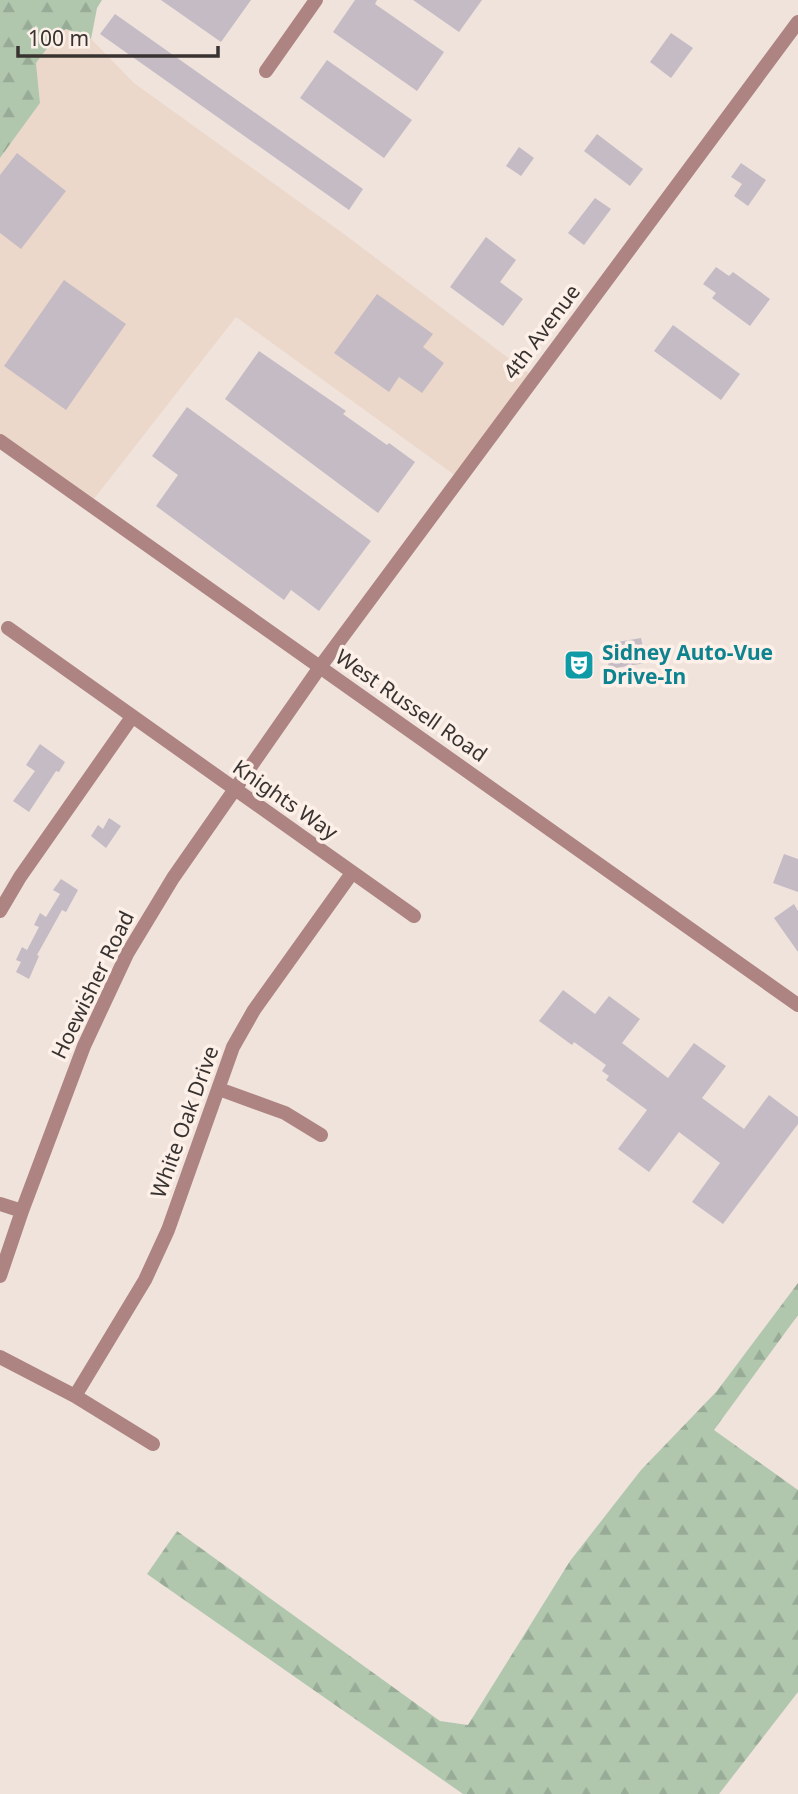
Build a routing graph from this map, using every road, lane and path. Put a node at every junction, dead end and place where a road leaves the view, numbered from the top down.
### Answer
1 (316, 0) edge
2 (798, 22) edge
3 (266, 71) dead end
4 (0, 441) edge
5 (8, 628) dead end
6 (320, 667) junction
7 (132, 717) junction
8 (234, 789) junction
9 (352, 873) junction
10 (0, 911) edge
11 (414, 916) dead end
12 (798, 1005) edge
13 (219, 1089) junction
14 (321, 1135) dead end
15 (0, 1205) edge
16 (22, 1211) junction
17 (0, 1276) edge
18 (0, 1357) edge
19 (75, 1396) junction
20 (153, 1444) dead end

1 - 3 street
2 - 6 street, 4th Avenue
4 - 6 street, West Russell Road
5 - 7 street, Knights Way
6 - 8 street, Hoewisher Road
6 - 12 street, West Russell Road
7 - 8 street, Knights Way
7 - 10 street
8 - 9 street, Knights Way
8 - 16 street, Hoewisher Road
9 - 11 street, Knights Way
9 - 13 street, White Oak Drive
13 - 14 street
13 - 19 street, White Oak Drive
15 - 16 street
16 - 17 street, Hoewisher Road
18 - 19 street
19 - 20 street

